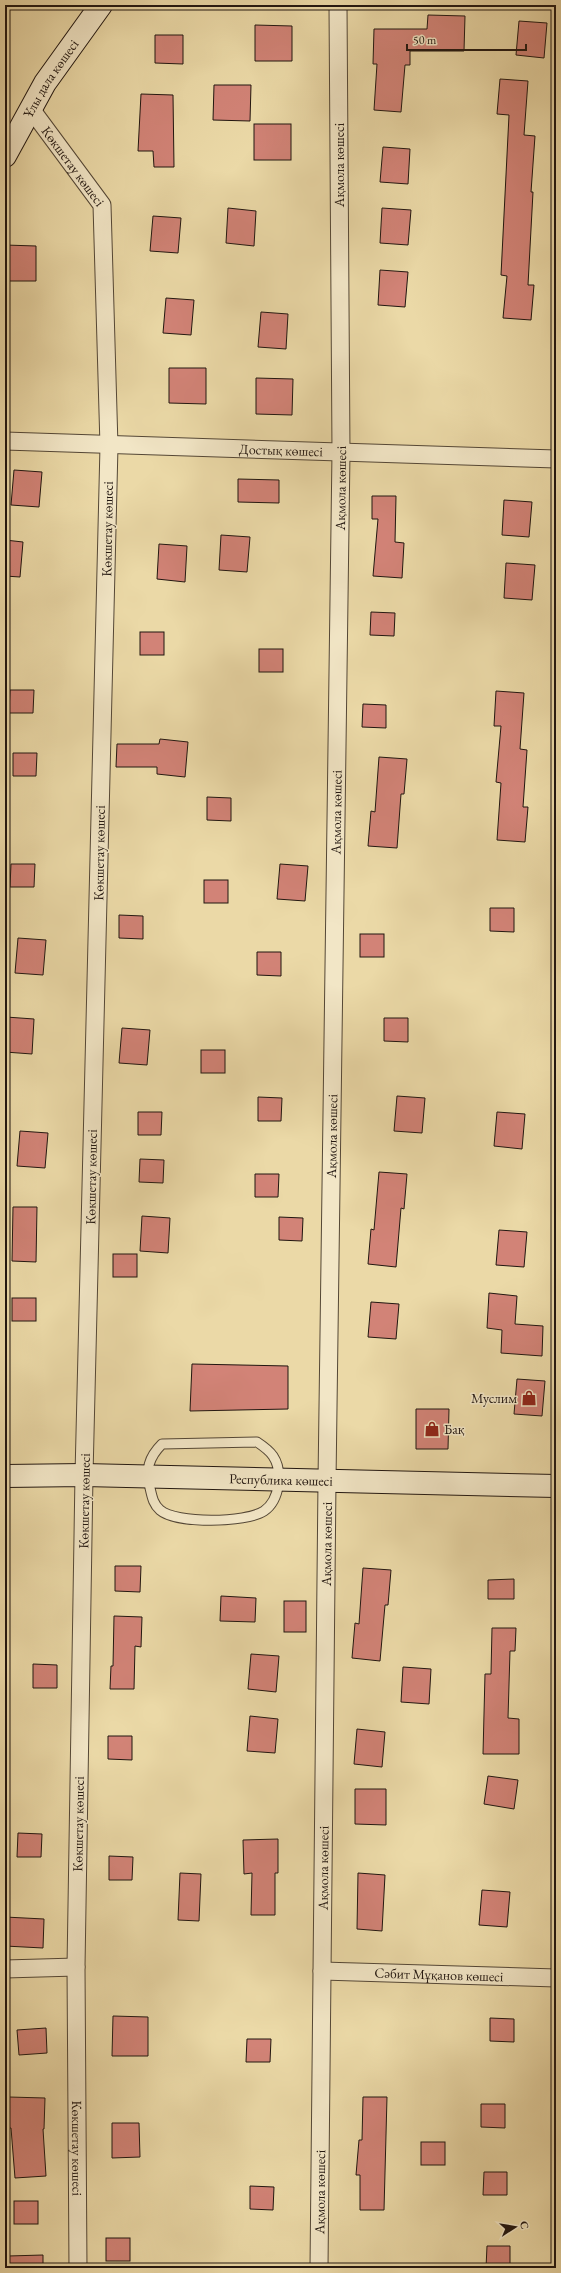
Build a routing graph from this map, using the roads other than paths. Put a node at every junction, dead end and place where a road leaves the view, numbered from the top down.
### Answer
1 (101, 5) edge
2 (338, 5) edge
3 (31, 109) junction
4 (5, 156) edge
5 (5, 441) edge
6 (108, 446) junction
7 (341, 452) junction
8 (556, 459) edge
9 (84, 1475) junction
10 (5, 1476) edge
11 (147, 1477) junction
12 (280, 1479) junction
13 (327, 1481) junction
14 (556, 1486) edge
15 (76, 1967) junction
16 (5, 1969) edge
17 (322, 1971) junction
18 (556, 1978) edge
19 (78, 2268) edge
20 (319, 2268) edge

1 - 3 street, Ұлы дала көшесі
2 - 7 street, Ақмола көшесі
3 - 4 street, Ұлы дала көшесі
3 - 6 street, Көкшетау көшесі
5 - 6 street, Достық көшесі
6 - 7 street, Достық көшесі
6 - 9 street, Көкшетау көшесі
7 - 8 street, Достық көшесі
7 - 13 street, Ақмола көшесі
9 - 10 street, Республика көшесі
9 - 11 street, Республика көшесі
9 - 15 street, Көкшетау көшесі
11 - 12 street, Республика көшесі
11 - 12 lane
11 - 12 lane
12 - 13 street, Республика көшесі
13 - 14 street, Республика көшесі
13 - 17 street, Ақмола көшесі
15 - 16 street
15 - 19 street, Көкшетау көшесі
17 - 18 street, Сәбит Мұқанов көшесі
17 - 20 street, Ақмола көшесі

